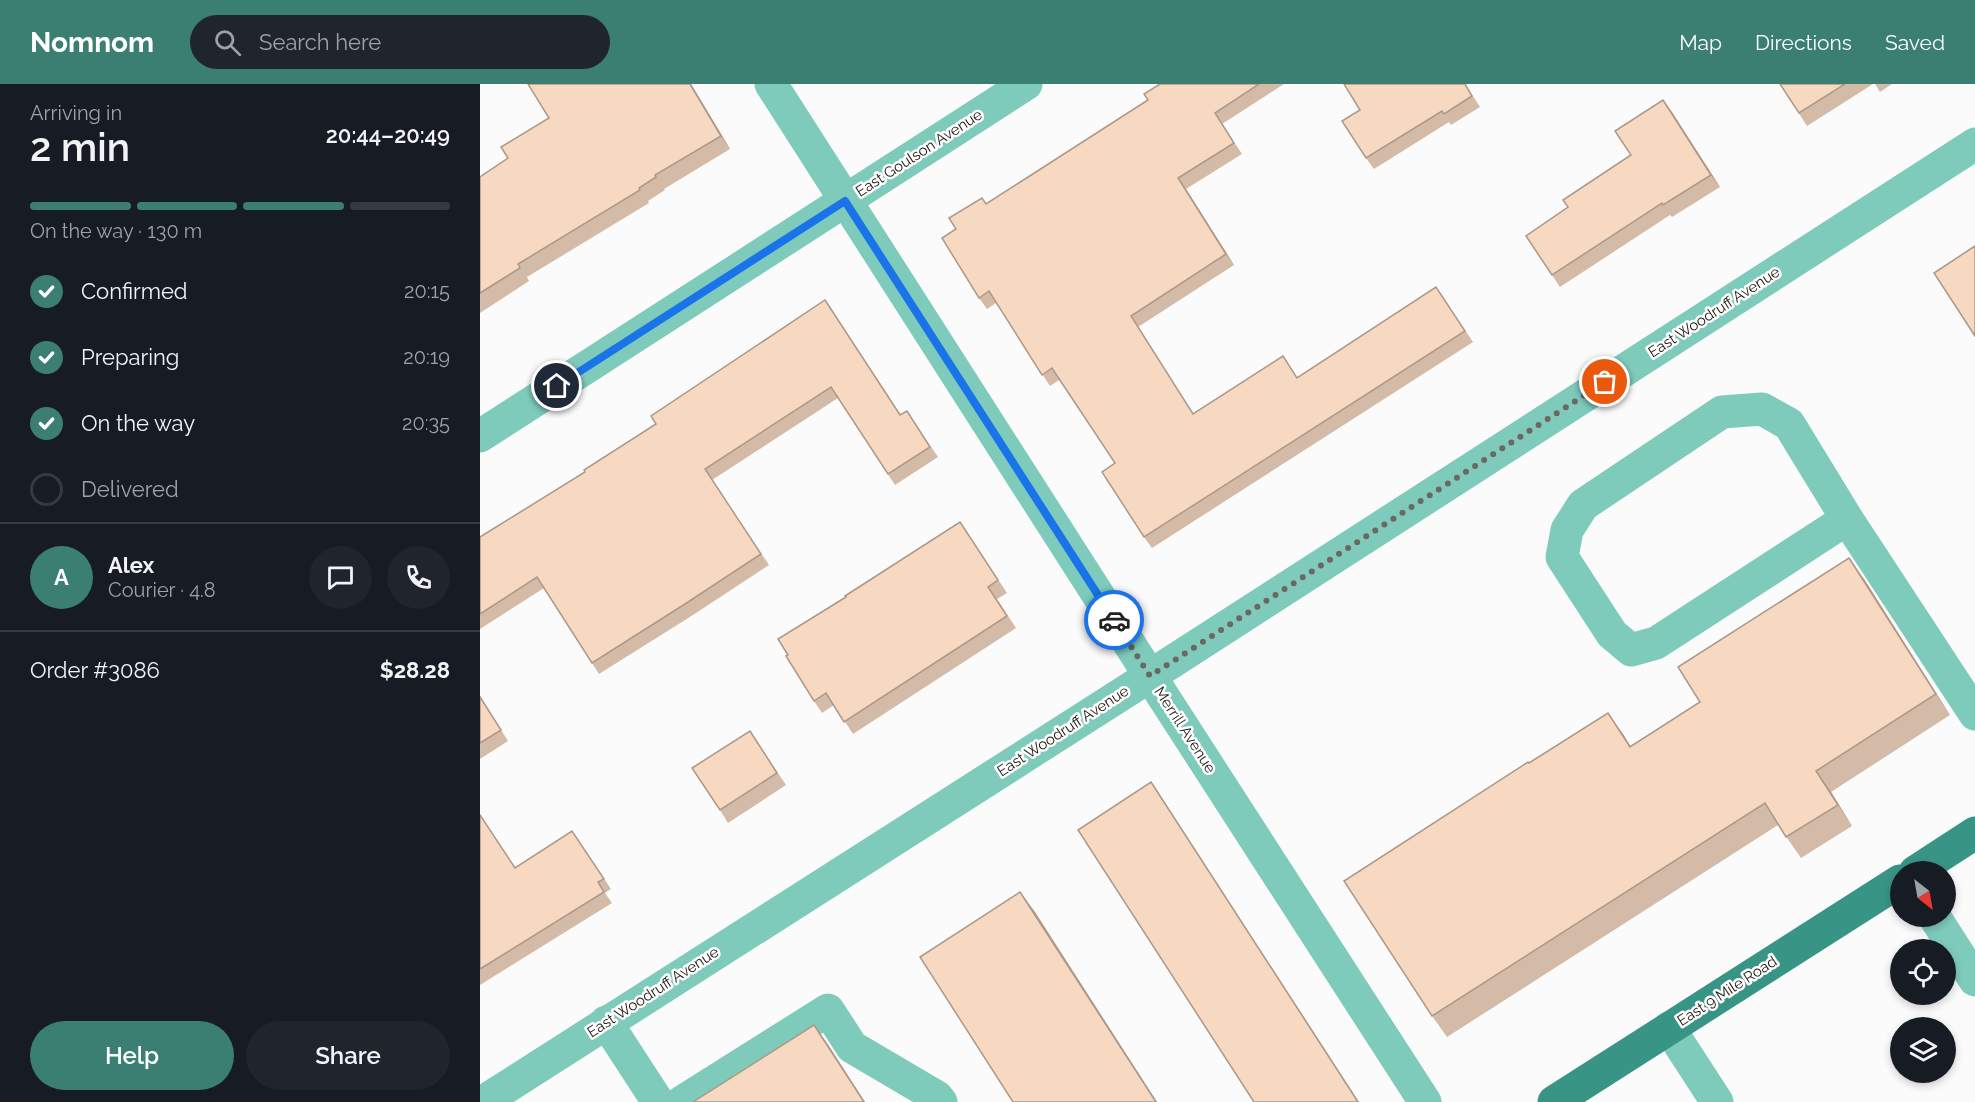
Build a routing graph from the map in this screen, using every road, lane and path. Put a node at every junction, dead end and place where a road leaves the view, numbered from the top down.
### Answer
1 (771, 84) edge
2 (1026, 84) edge
3 (1975, 144) edge
4 (845, 201) junction
5 (480, 436) edge
6 (1847, 519) junction
7 (1150, 676) junction
8 (1975, 714) edge
9 (1975, 833) edge
10 (1932, 861) edge
11 (1890, 887) edge
12 (1941, 927) edge
13 (1975, 980) edge
14 (606, 1022) junction
15 (1669, 1028) junction
16 (483, 1102) edge
17 (658, 1102) edge
18 (682, 1102) edge
19 (941, 1102) edge
20 (1425, 1102) edge
21 (1554, 1102) edge
22 (1717, 1102) edge

1 - 4 street, Merrill Avenue
2 - 4 street, East Goulson Avenue
3 - 7 street, East Woodruff Avenue
4 - 5 street, East Goulson Avenue
4 - 7 street, Merrill Avenue
6 - 6 street
6 - 8 street
7 - 14 street, East Woodruff Avenue
7 - 20 street, Merrill Avenue
9 - 10 main road
11 - 15 main road, East 9 Mile Road
12 - 13 street
14 - 16 street, East Woodruff Avenue
14 - 17 street
15 - 21 main road, East 9 Mile Road
15 - 22 street
18 - 19 street

